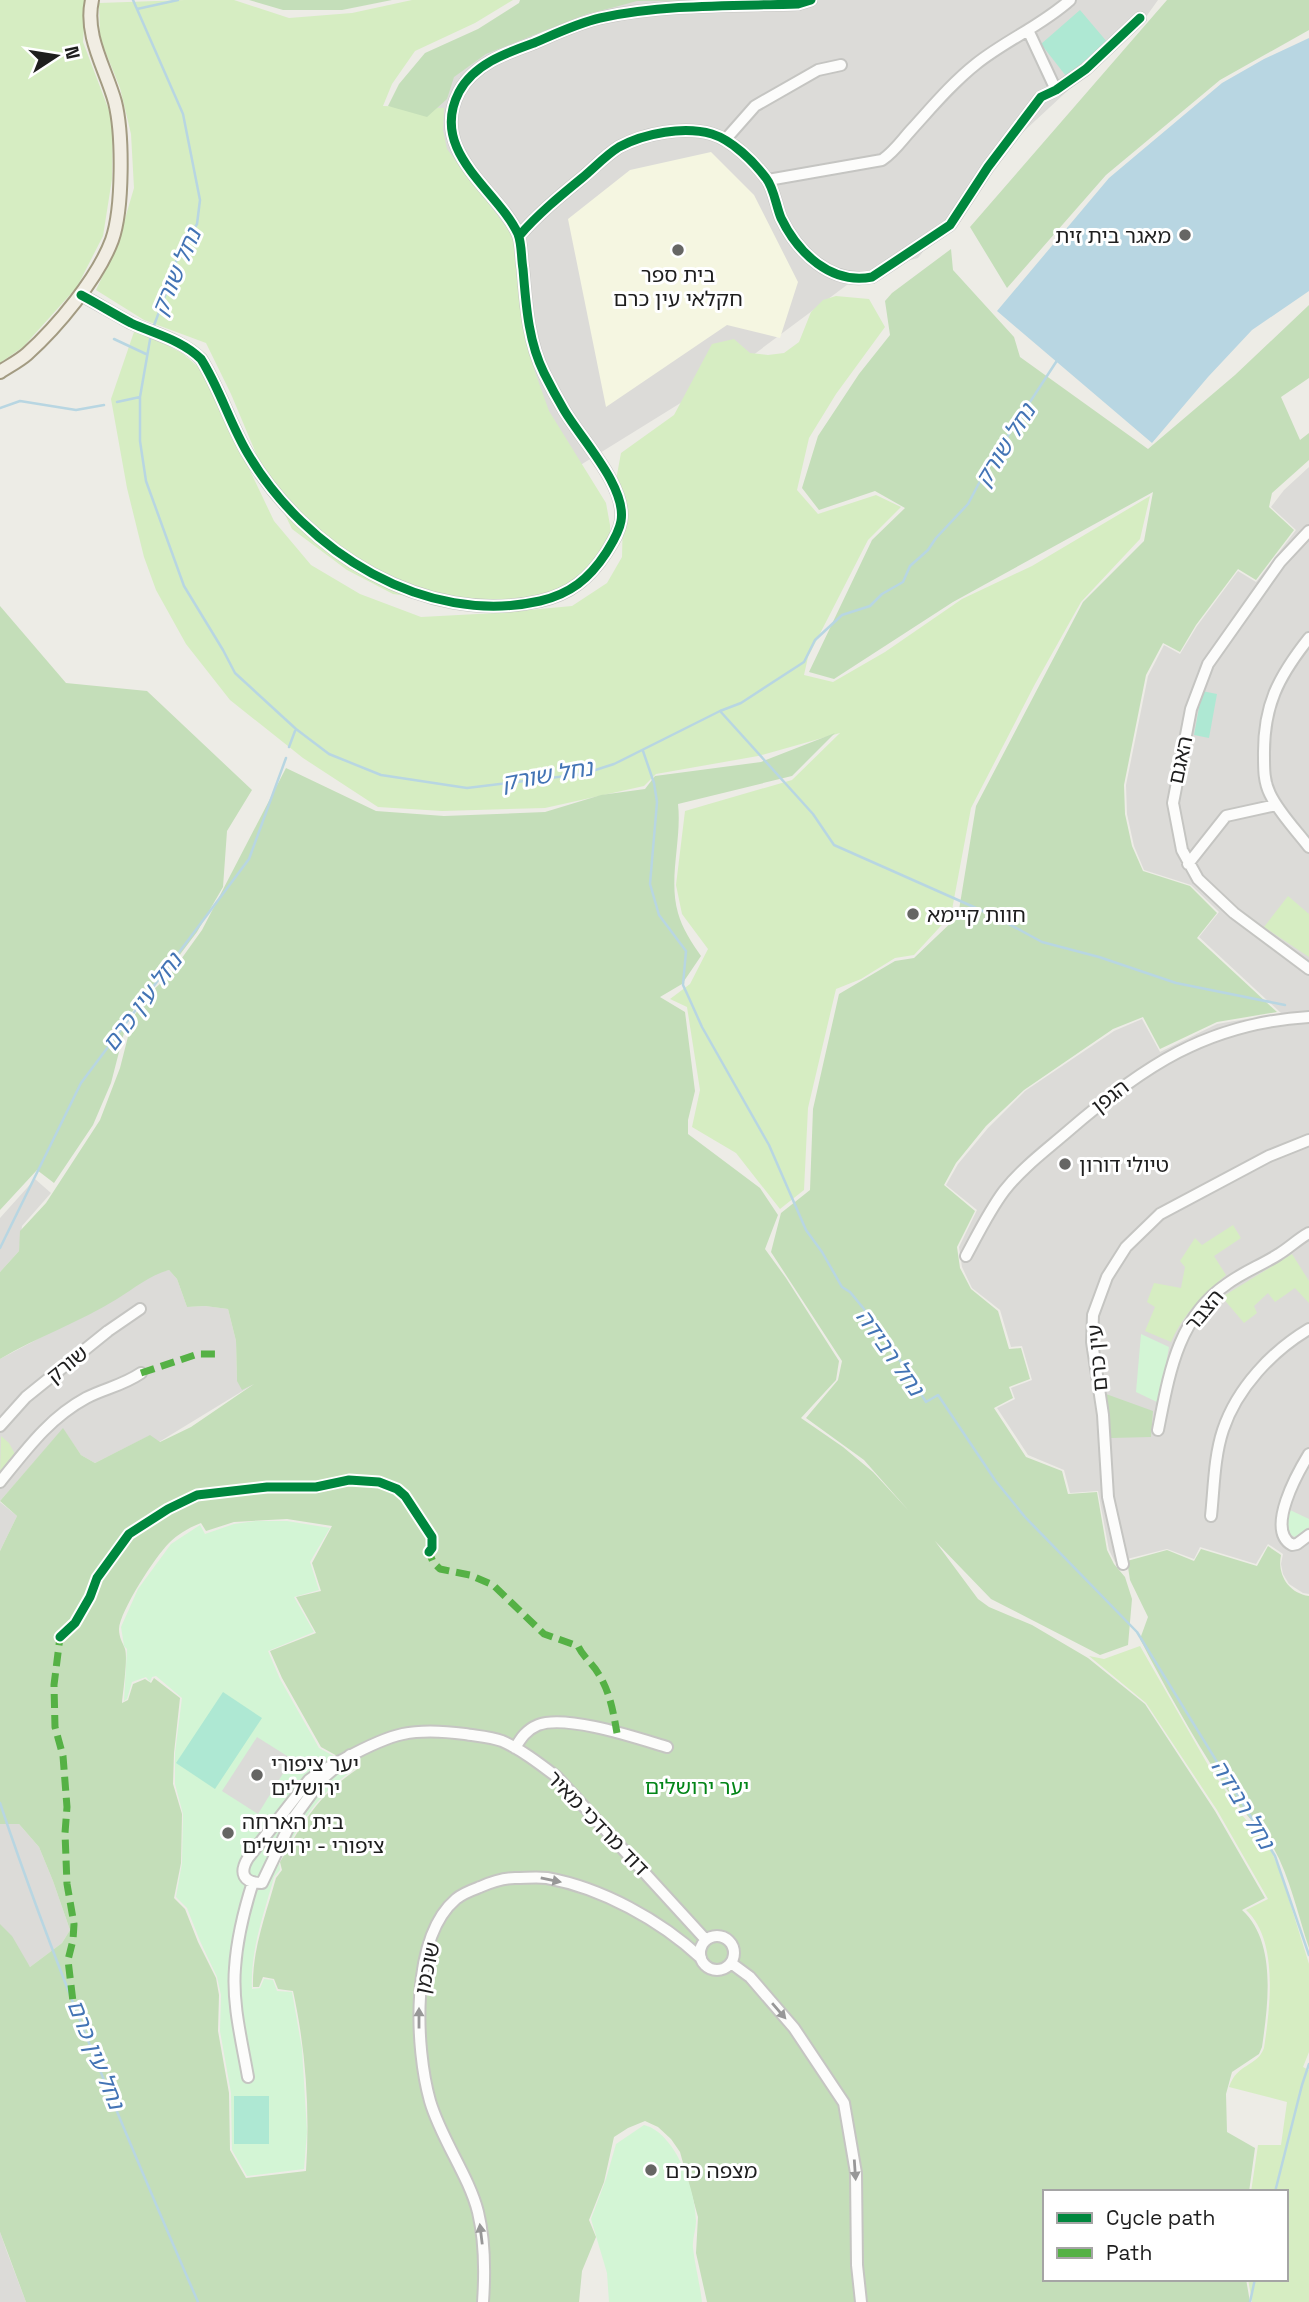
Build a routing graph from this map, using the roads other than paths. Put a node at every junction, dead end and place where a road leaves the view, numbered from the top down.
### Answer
1 (92, 0) edge
2 (811, 0) edge
3 (1070, 0) edge
4 (1140, 18) dead end
5 (1028, 30) junction
6 (841, 65) dead end
7 (1056, 90) junction
8 (725, 140) junction
9 (768, 180) junction
10 (519, 236) junction
11 (82, 295) junction
12 (0, 372) edge
13 (1309, 531) edge
14 (1309, 638) edge
15 (1276, 805) junction
16 (1309, 846) edge
17 (1188, 864) junction
18 (1308, 971) edge
19 (1309, 1017) edge
20 (1309, 1140) edge
21 (1309, 1233) edge
22 (966, 1255) dead end
23 (140, 1309) dead end
24 (1309, 1329) edge
25 (141, 1373) dead end
26 (0, 1426) edge
27 (1158, 1430) dead end
28 (1309, 1454) edge
29 (0, 1482) edge
30 (1211, 1516) dead end
31 (1309, 1535) edge
32 (1123, 1564) dead end
33 (667, 1747) dead end
34 (515, 1748) junction
35 (350, 1755) junction
36 (253, 1882) junction
37 (706, 1940) junction
38 (701, 1958) junction
39 (731, 1963) junction
40 (248, 2077) dead end
41 (483, 2302) edge
42 (861, 2302) edge

1 - 11 main road
2 - 10 street
3 - 5 street
4 - 7 street
5 - 7 street
5 - 9 street
6 - 8 street
7 - 9 street
8 - 9 street
8 - 10 street
10 - 11 street
11 - 12 main road
13 - 17 street, האגם
14 - 15 street
15 - 16 street
15 - 17 street
17 - 18 street, האגם
19 - 22 street, הגפן
20 - 32 street, עין כרם
21 - 27 street, הצבר
23 - 26 street, שורק
24 - 30 street
25 - 29 street
28 - 31 street
33 - 34 street
34 - 35 street, דוד מרדכי מאיר
34 - 37 street, דוד מרדכי מאיר
35 - 36 street, דוד מרדכי מאיר
35 - 36 street, דוד מרדכי מאיר
36 - 40 street
37 - 38 street
37 - 39 street
38 - 39 street
41 -> 38 street, שוכמן
39 -> 42 street

